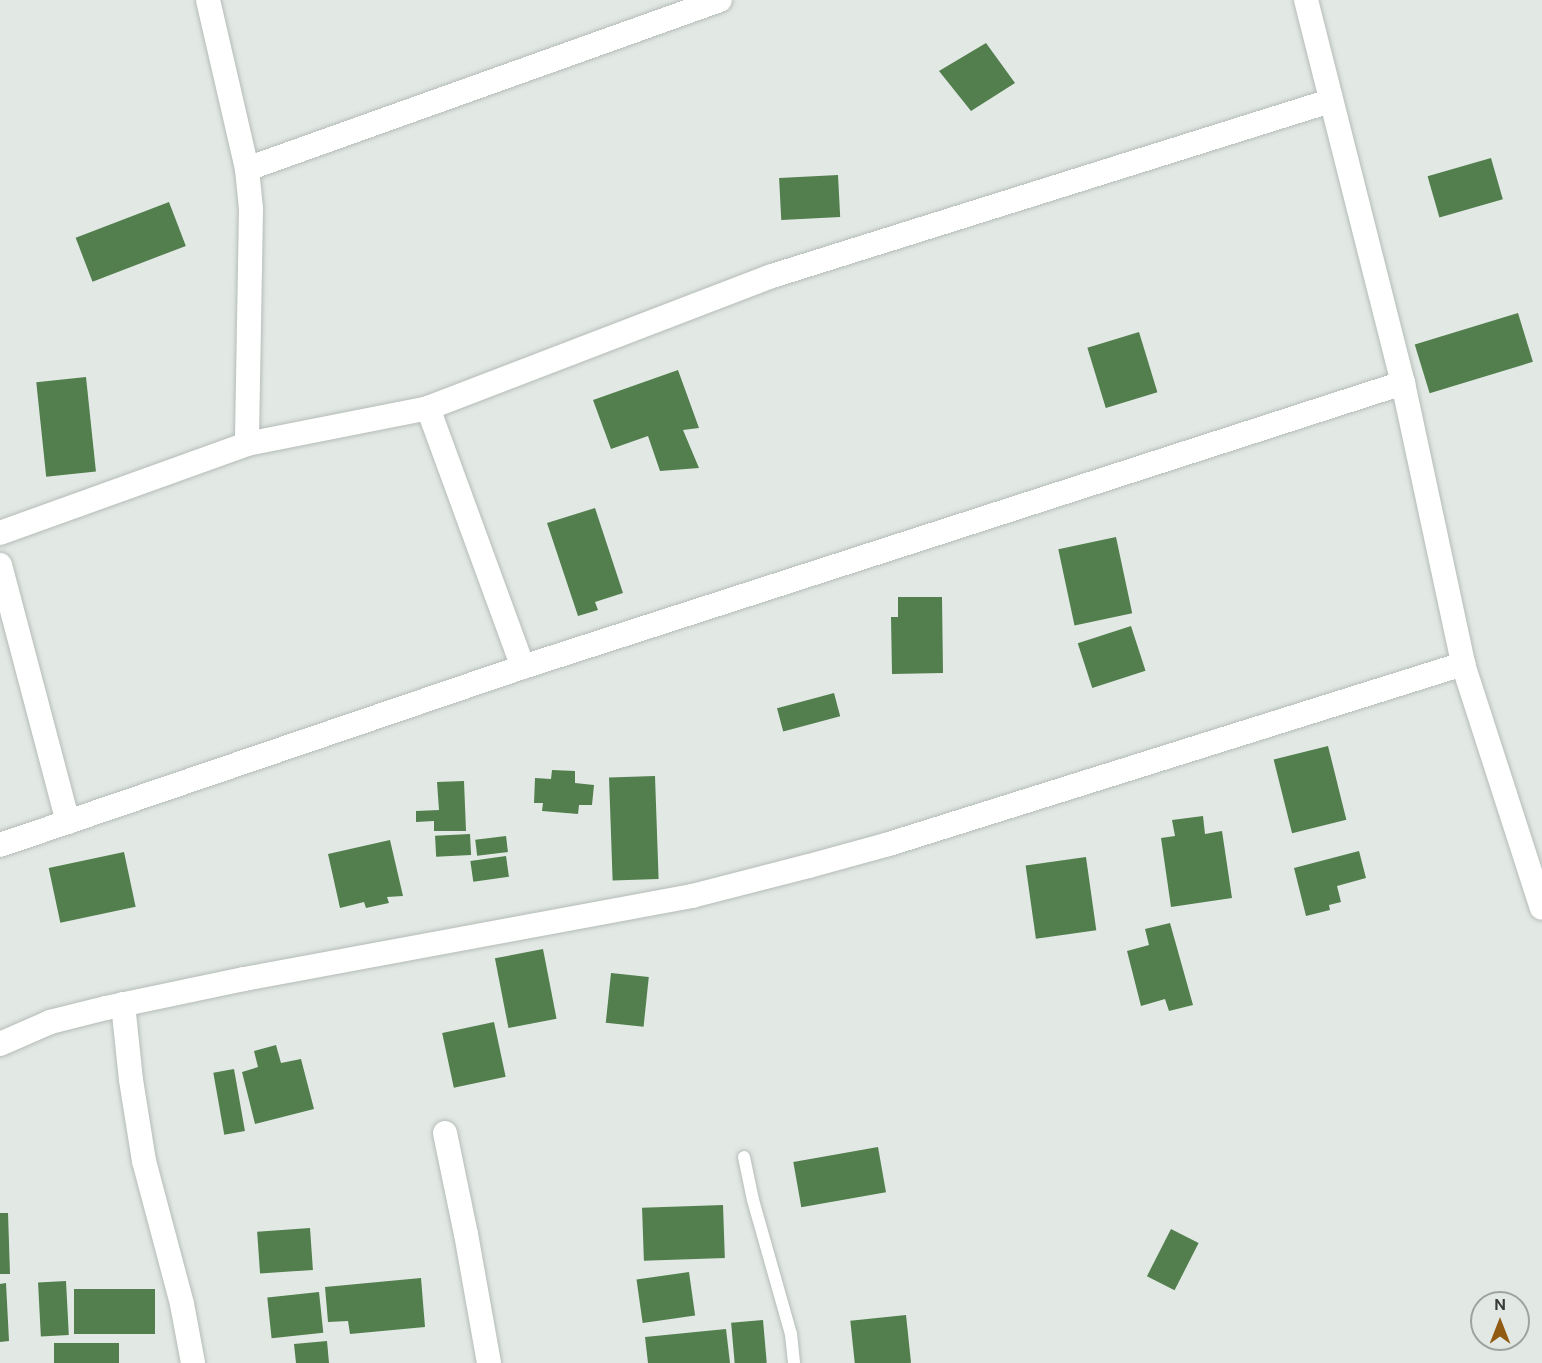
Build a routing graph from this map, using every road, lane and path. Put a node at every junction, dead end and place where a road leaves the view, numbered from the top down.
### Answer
1 (208, 0) edge
2 (720, 0) edge
3 (1306, 0) edge
4 (1330, 101) junction
5 (247, 169) junction
6 (1403, 383) junction
7 (428, 408) junction
8 (247, 444) junction
9 (0, 533) edge
10 (0, 565) edge
11 (1463, 664) junction
12 (523, 667) junction
13 (68, 822) junction
14 (0, 845) edge
15 (1542, 909) edge
16 (123, 1004) junction
17 (0, 1044) edge
18 (445, 1133) dead end
19 (744, 1157) dead end
20 (193, 1363) edge
21 (489, 1363) edge
22 (794, 1363) edge

1 - 5 street
2 - 5 street
3 - 4 street
4 - 6 street
4 - 7 street
5 - 8 street
6 - 11 street
6 - 12 street
7 - 8 street
7 - 12 street
8 - 9 street
10 - 13 street
11 - 15 street
11 - 16 street
12 - 13 street
13 - 14 street
16 - 17 street
16 - 20 street
18 - 21 street
19 - 22 lane

